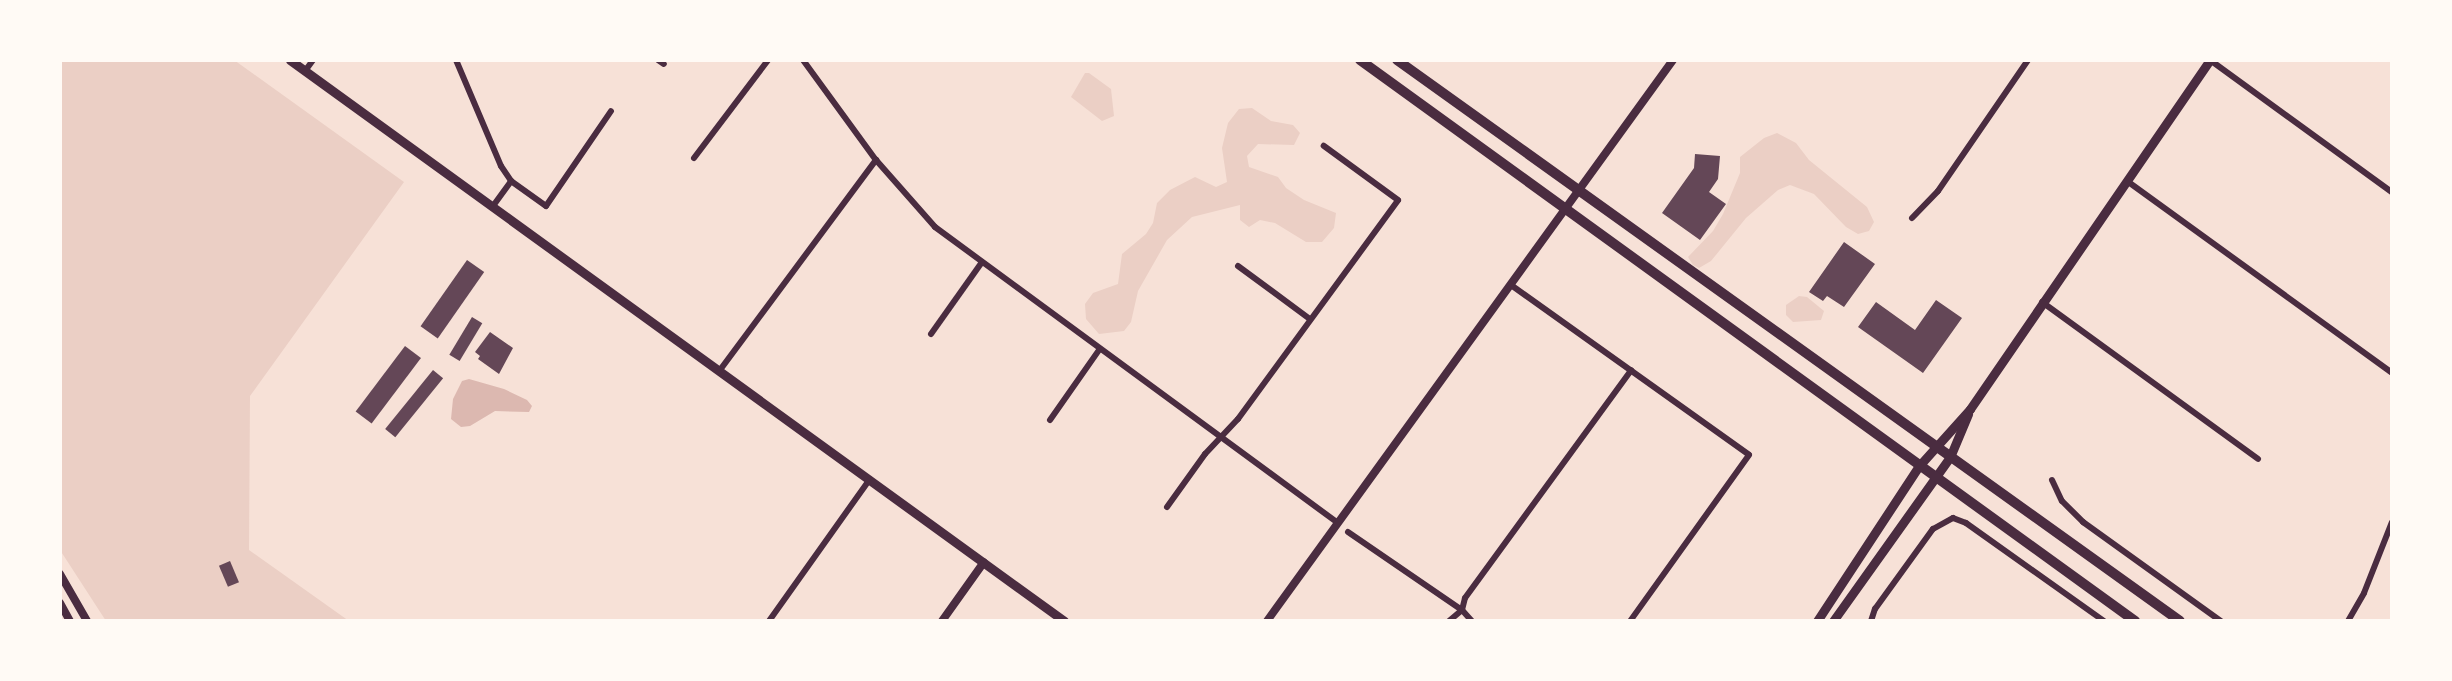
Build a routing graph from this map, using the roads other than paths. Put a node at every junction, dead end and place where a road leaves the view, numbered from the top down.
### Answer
1 (290, 60) edge
2 (313, 60) edge
3 (456, 60) edge
4 (768, 60) edge
5 (803, 60) edge
6 (1360, 60) edge
7 (1397, 60) edge
8 (1673, 60) edge
9 (2028, 60) edge
10 (2210, 60) edge
11 (305, 71) junction
12 (611, 111) dead end
13 (1324, 146) dead end
14 (694, 158) dead end
15 (876, 160) junction
16 (511, 181) junction
17 (2127, 181) junction
18 (1580, 190) junction
19 (2392, 192) edge
20 (493, 206) junction
21 (1567, 208) junction
22 (1912, 218) dead end
23 (982, 262) junction
24 (1238, 266) dead end
25 (1511, 285) junction
26 (2042, 302) junction
27 (1310, 319) junction
28 (931, 334) dead end
29 (1099, 350) junction
30 (720, 370) junction
31 (1631, 370) junction
32 (2392, 373) edge
33 (1970, 409) junction
34 (1050, 420) dead end
35 (1220, 439) junction
36 (1934, 445) junction
37 (1950, 457) junction
38 (2258, 459) dead end
39 (1918, 467) junction
40 (870, 479) junction
41 (1935, 479) junction
42 (2052, 480) dead end
43 (1167, 507) dead end
44 (1337, 522) junction
45 (2392, 522) edge
46 (1348, 532) dead end
47 (984, 562) junction
48 (60, 574) edge
49 (60, 603) edge
50 (1462, 610) junction
51 (70, 621) edge
52 (87, 621) edge
53 (769, 621) edge
54 (942, 621) edge
55 (1064, 621) edge
56 (1267, 621) edge
57 (1449, 621) edge
58 (1472, 621) edge
59 (1630, 621) edge
60 (1817, 621) edge
61 (1833, 621) edge
62 (1871, 621) edge
63 (2104, 621) edge
64 (2135, 621) edge
65 (2180, 621) edge
66 (2221, 621) edge
67 (2348, 621) edge

1 - 11 main road
2 - 11 street
3 - 16 street
4 - 14 street
5 - 15 street
6 - 21 main road
7 - 18 main road
8 - 18 street
9 - 22 street
10 - 17 main road
10 - 19 street
11 - 20 main road
12 - 16 street
13 - 27 street
15 - 23 street
15 - 30 street
16 - 20 street
17 - 26 main road
17 - 32 street
18 - 21 street
18 - 36 main road
20 - 30 main road
21 - 25 street
21 - 39 main road
23 - 28 street
23 - 29 street
24 - 27 street
25 - 31 street
25 - 44 street
26 - 33 main road
26 - 38 street
27 - 35 street
29 - 34 street
29 - 35 street
30 - 40 main road
31 - 50 street
31 - 59 street
33 - 36 main road
33 - 37 main road
35 - 43 street
35 - 44 street
36 - 37 main road
36 - 39 main road
37 - 41 main road
37 - 65 main road
39 - 41 main road
39 - 60 main road
40 - 47 main road
40 - 53 street
41 - 61 main road
41 - 64 main road
42 - 66 street
44 - 56 street
45 - 67 street
46 - 50 street
47 - 54 street
47 - 55 main road
48 - 52 street
49 - 51 street
50 - 57 street
50 - 58 street
62 - 63 street

